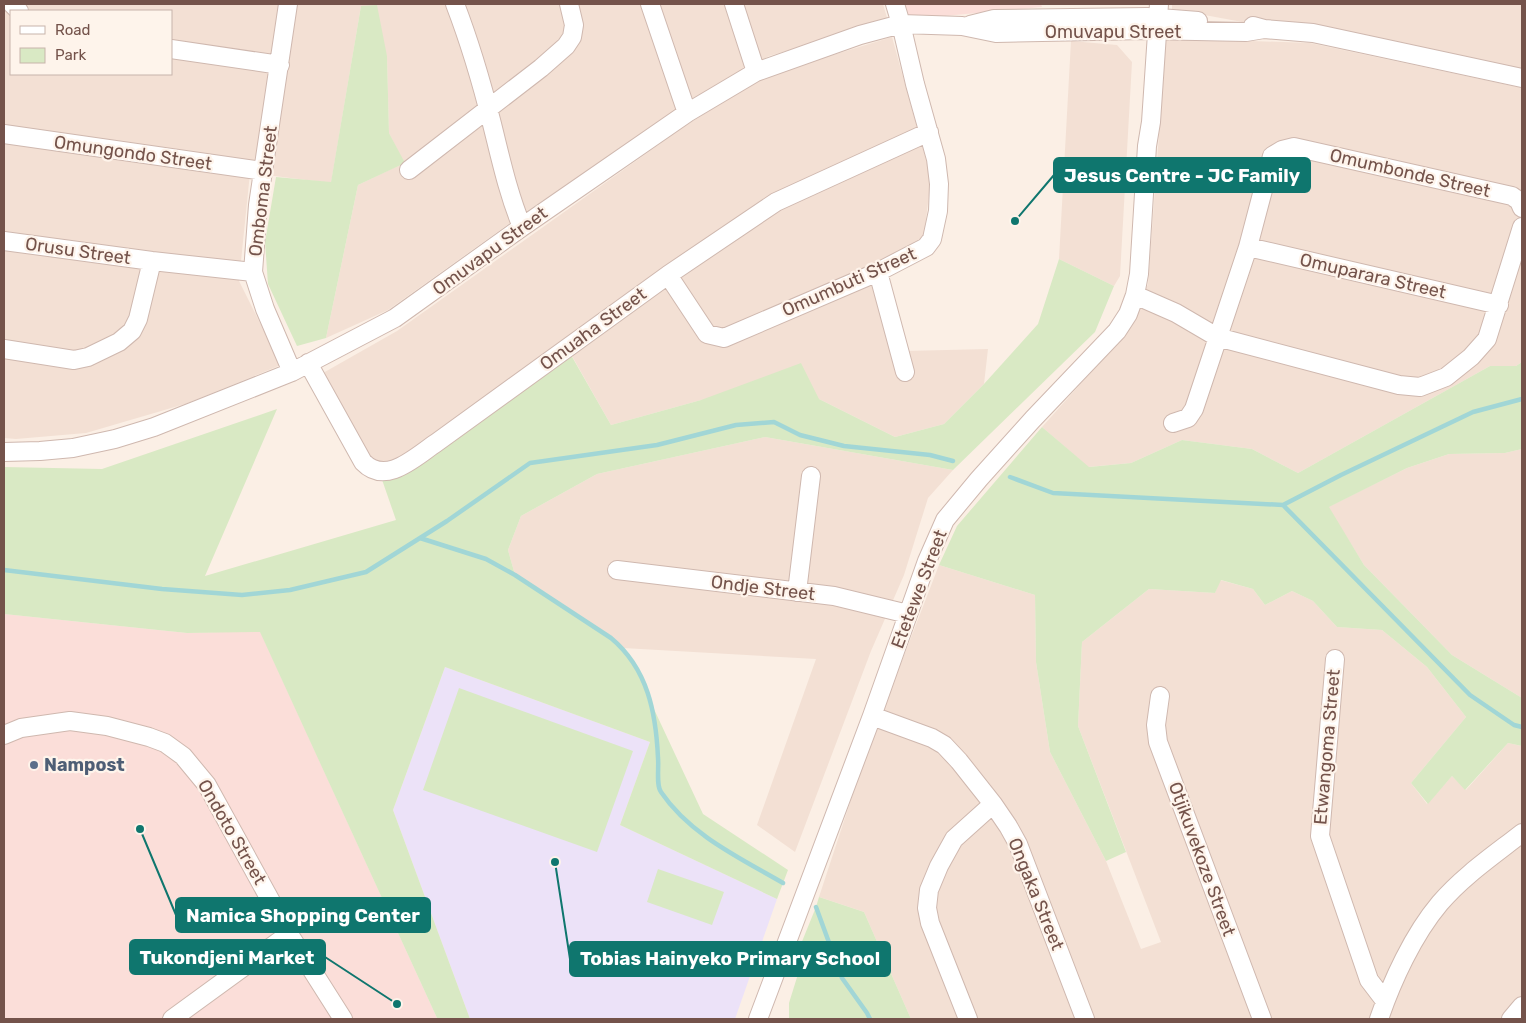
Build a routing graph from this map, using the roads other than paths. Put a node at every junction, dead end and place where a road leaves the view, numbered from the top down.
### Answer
1 (288, 4) edge
2 (455, 4) edge
3 (570, 4) edge
4 (650, 4) edge
5 (734, 4) edge
6 (895, 4) edge
7 (1153, 17) edge
8 (901, 24) junction
9 (172, 49) edge
10 (280, 66) junction
11 (756, 72) junction
12 (1522, 78) edge
13 (488, 110) junction
14 (687, 113) junction
15 (929, 132) junction
16 (4, 134) edge
17 (409, 170) dead end
18 (263, 171) junction
19 (1522, 208) edge
20 (522, 227) junction
21 (1522, 227) edge
22 (4, 241) edge
23 (1248, 247) junction
24 (152, 261) junction
25 (253, 272) junction
26 (878, 272) junction
27 (668, 276) junction
28 (1135, 296) junction
29 (1499, 305) junction
30 (1217, 337) junction
31 (4, 349) edge
32 (308, 364) junction
33 (292, 372) junction
34 (905, 372) dead end
35 (1173, 423) dead end
36 (4, 452) edge
37 (811, 476) dead end
38 (617, 570) dead end
39 (797, 592) junction
40 (908, 614) junction
41 (1335, 659) dead end
42 (1160, 696) dead end
43 (872, 716) junction
44 (4, 735) edge
45 (993, 804) junction
46 (1522, 833) edge
47 (289, 934) junction
48 (1385, 1001) junction
49 (1522, 1006) edge
50 (172, 1019) edge
51 (343, 1019) edge
52 (758, 1019) edge
53 (968, 1019) edge
54 (1085, 1019) edge
55 (1262, 1019) edge
56 (1379, 1019) edge
57 (1511, 1019) edge

1 - 10 street, Omboma Street
2 - 13 street
3 - 13 street
4 - 14 street
5 - 11 street
6 - 8 street, Omumbuti Street
7 - 8 street, Omuvapu Street
7 - 12 street, Omuvapu Street
7 - 28 street, Etetewe Street
8 - 11 street, Omuvapu Street
8 - 15 street, Omumbuti Street
9 - 10 street
10 - 18 street, Omboma Street
11 - 14 street, Omuvapu Street
13 - 17 street
13 - 20 street
14 - 20 street, Omuvapu Street
15 - 26 street, Omumbuti Street
15 - 27 street, Omuaha Street
16 - 18 street, Omungondo Street
18 - 25 street, Omboma Street
19 - 23 street, Omumbonde Street
20 - 32 street, Omuvapu Street
21 - 29 street
22 - 24 street, Orusu Street
23 - 29 street, Omuparara Street
23 - 30 street, Omumbonde Street
24 - 25 street, Orusu Street
24 - 31 street, Orusu Street
25 - 33 street, Omboma Street
26 - 27 street, Omumbuti Street
26 - 34 street
27 - 32 street, Omuaha Street
28 - 30 street
28 - 40 street, Etetewe Street
29 - 30 street
30 - 35 street, Omumbonde Street
32 - 33 street, Omuvapu Street
33 - 36 street, Omuvapu Street
37 - 39 street
38 - 39 street, Ondje Street
39 - 40 street, Ondje Street
40 - 43 street, Etetewe Street
41 - 48 street, Etwangoma Street
42 - 55 street, Otjikuvekoze Street
43 - 45 street, Ongaka Street
43 - 52 street, Etetewe Street
44 - 47 street, Ondoto Street
45 - 53 street
45 - 54 street, Ongaka Street
46 - 48 street
47 - 50 street
47 - 51 street, Ondoto Street
48 - 56 street
49 - 57 street

